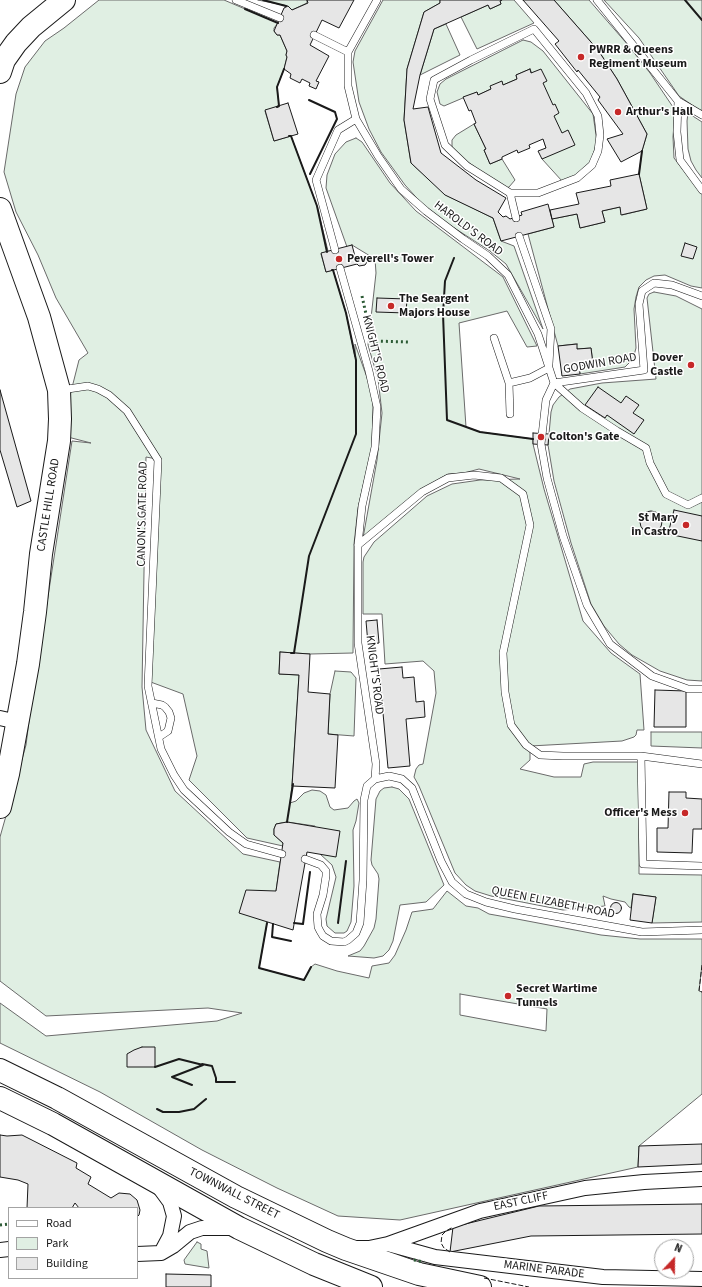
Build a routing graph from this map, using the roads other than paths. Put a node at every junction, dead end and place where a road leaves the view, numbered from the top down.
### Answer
1 (64, 0) edge
2 (377, 0) edge
3 (597, 0) edge
4 (238, 1) edge
5 (280, 18) dead end
6 (314, 35) dead end
7 (348, 52) junction
8 (0, 72) edge
9 (678, 102) junction
10 (702, 115) edge
11 (356, 119) junction
12 (702, 190) edge
13 (510, 193) junction
14 (0, 209) edge
15 (516, 218) dead end
16 (519, 236) dead end
17 (335, 248) dead end
18 (340, 268) dead end
19 (702, 296) edge
20 (494, 338) dead end
21 (549, 368) junction
22 (509, 383) junction
23 (554, 383) junction
24 (58, 390) junction
25 (510, 414) dead end
26 (702, 498) edge
27 (358, 545) junction
28 (702, 689) edge
29 (152, 703) junction
30 (9, 720) edge
31 (159, 737) junction
32 (641, 756) junction
33 (702, 764) edge
34 (375, 780) junction
35 (0, 807) edge
36 (282, 854) dead end
37 (305, 859) dead end
38 (702, 866) edge
39 (702, 930) edge
40 (0, 1070) edge
41 (0, 1098) edge
42 (702, 1179) edge
43 (155, 1181) junction
44 (239, 1228) junction
45 (388, 1244) junction
46 (346, 1249) junction
47 (138, 1254) edge
48 (161, 1254) junction
49 (702, 1279) edge
50 (371, 1287) edge
51 (480, 1287) edge

1 - 8 main road
2 - 7 lane
3 - 9 lane
4 - 5 lane
6 - 7 lane
7 - 11 lane, HAROLD'S ROAD
9 - 10 lane
9 - 12 lane
11 - 17 lane
11 - 21 lane, HAROLD'S ROAD
13 - 13 lane
13 - 15 lane
14 - 24 main road, CASTLE HILL ROAD
16 - 21 lane
18 - 27 lane, KNIGHT'S ROAD
19 - 23 lane, GODWIN ROAD
20 - 22 lane
21 - 22 lane
21 - 23 lane, GODWIN ROAD
22 - 25 lane
23 - 26 lane
23 - 28 lane
24 - 29 lane, CANON'S GATE ROAD
24 - 30 main road, CASTLE HILL ROAD
27 - 32 lane
27 - 34 lane, KNIGHT'S ROAD
29 - 31 lane, CANON'S GATE ROAD
29 - 31 lane
30 - 35 main road, CASTLE HILL ROAD
31 - 36 lane, CANON'S GATE ROAD
32 - 33 lane
32 - 38 lane
34 - 37 lane
34 - 39 lane, QUEEN ELIZABETH ROAD
40 - 46 main road, TOWNWALL STREET
41 - 43 main road
42 - 45 street, EAST CLIFF
43 - 44 main road
43 - 48 street
44 - 48 street
44 - 50 main road
45 - 46 street, EAST CLIFF
45 - 49 street, MARINE PARADE
46 - 51 main road, TOWNWALL STREET
47 - 48 street

